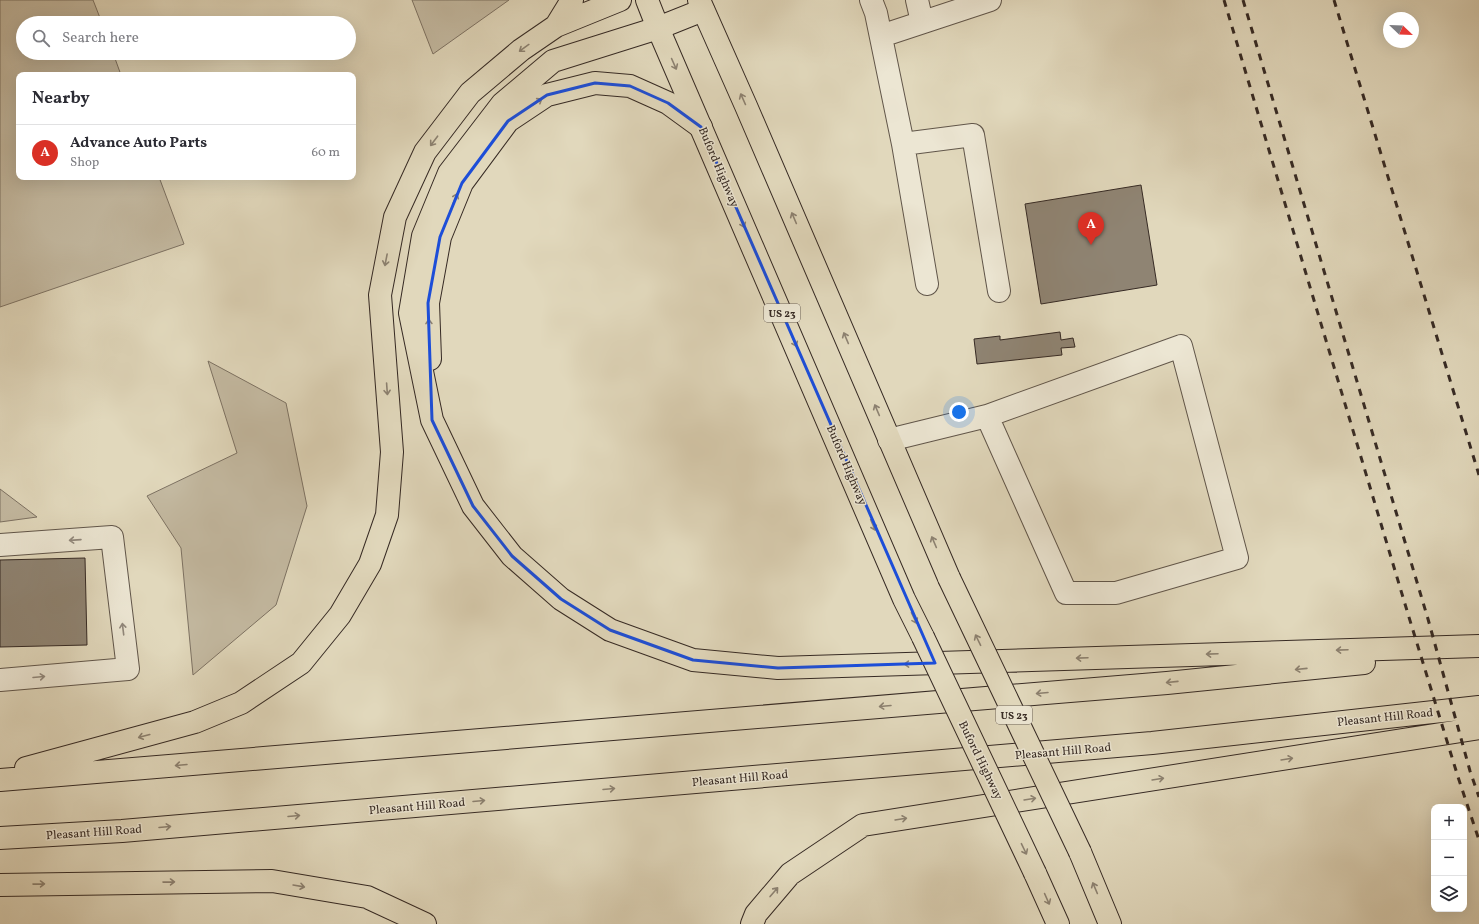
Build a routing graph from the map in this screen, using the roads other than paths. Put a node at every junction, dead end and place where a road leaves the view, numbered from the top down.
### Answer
1 (572, 0) edge
2 (620, 0) edge
3 (647, 0) edge
4 (871, 0) edge
5 (917, 0) edge
6 (990, 0) edge
7 (967, 4) edge
8 (701, 5) edge
9 (922, 22) junction
10 (556, 26) junction
11 (658, 28) junction
12 (881, 36) junction
13 (702, 127) junction
14 (903, 144) junction
15 (927, 284) dead end
16 (999, 291) dead end
17 (986, 416) junction
18 (432, 420) junction
19 (889, 440) junction
20 (0, 545) edge
21 (1479, 646) edge
22 (1479, 651) edge
23 (0, 680) edge
24 (1479, 707) edge
25 (1479, 728) edge
26 (0, 775) edge
27 (0, 780) edge
28 (0, 838) edge
29 (0, 885) edge
30 (425, 924) edge
31 (752, 924) edge
32 (1058, 924) edge
33 (1110, 924) edge

1 - 10 main road
2 - 10 main road
3 - 11 main road, Buford Highway / US 23
4 - 12 lane
5 - 9 lane
6 - 7 lane
7 - 9 lane
8 - 11 main road
19 -> 8 main road, US 23
9 - 12 lane
10 -> 26 main road
11 -> 13 main road, Buford Highway / US 23
11 - 18 main road
12 - 14 lane
18 -> 13 main road
13 -> 32 main road, Buford Highway / US 23, bridge
14 - 15 lane
14 - 16 lane
17 - 17 lane
17 - 19 lane
21 -> 18 main road
33 -> 19 main road, US 23, bridge
23 -> 20 lane
22 -> 27 main road
28 -> 24 main road, Pleasant Hill Road
31 -> 25 main road
29 -> 30 main road

